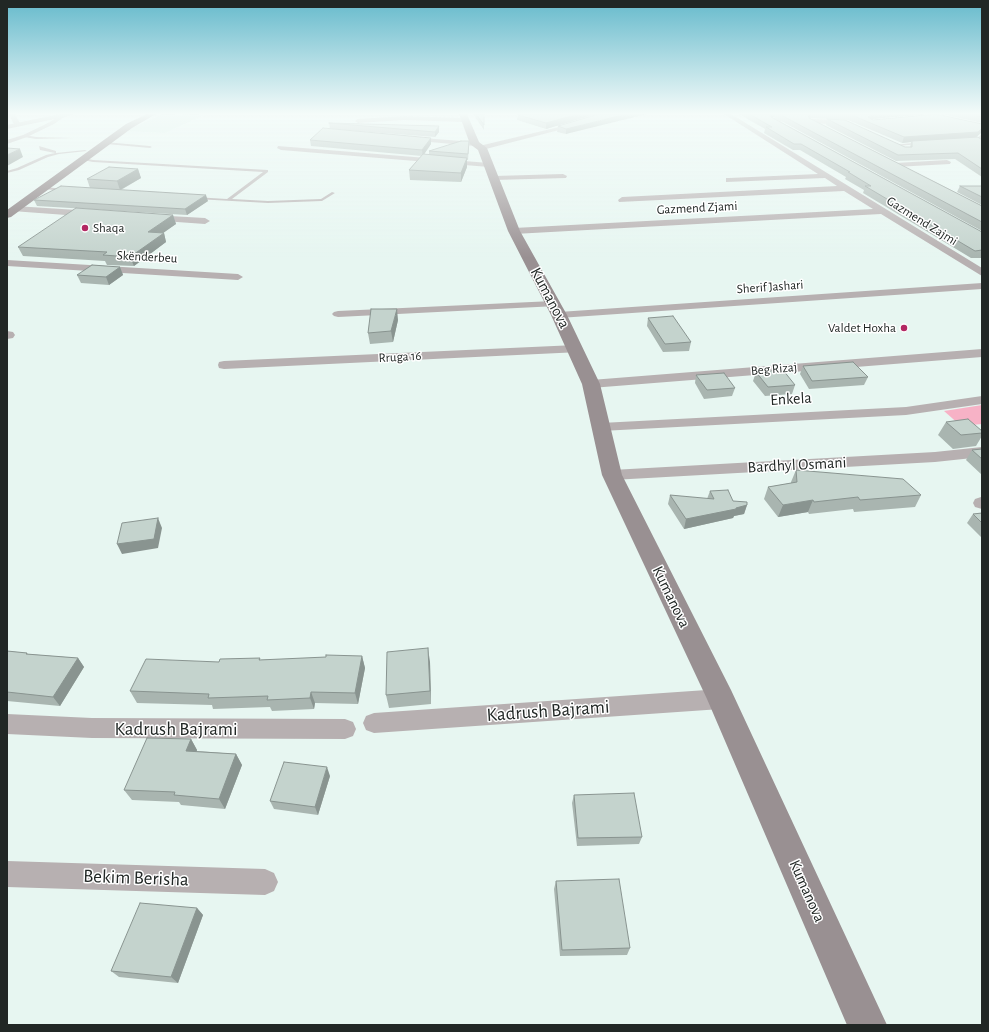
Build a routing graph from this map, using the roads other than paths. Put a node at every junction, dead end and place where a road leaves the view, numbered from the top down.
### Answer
1 (33, 162) edge
2 (74, 162) edge
3 (75, 162) edge
4 (113, 162) edge
5 (486, 162) edge
6 (499, 162) edge
7 (804, 162) edge
8 (938, 162) edge
9 (7, 172) edge
10 (909, 172) edge
11 (563, 176) dead end
12 (826, 176) junction
13 (729, 180) dead end
14 (44, 188) junction
15 (845, 188) junction
16 (68, 190) edge
17 (333, 193) dead end
18 (189, 197) edge
19 (228, 200) junction
20 (622, 200) dead end
21 (10, 210) edge
22 (883, 211) junction
23 (101, 214) edge
24 (140, 217) edge
25 (205, 221) dead end
26 (514, 231) junction
27 (7, 263) edge
28 (982, 274) edge
29 (238, 277) dead end
30 (982, 286) edge
31 (556, 310) junction
32 (338, 314) dead end
33 (576, 349) junction
34 (982, 352) edge
35 (224, 365) dead end
36 (591, 384) junction
37 (982, 400) edge
38 (601, 427) junction
39 (982, 452) edge
40 (612, 475) junction
41 (721, 699) junction
42 (374, 723) dead end
43 (7, 724) edge
44 (346, 729) dead end
45 (7, 874) edge
46 (264, 882) dead end
47 (867, 1025) edge

1 - 9 lane
2 - 21 main road
3 - 14 main road
4 - 19 lane
5 - 26 main road, Kumanova
6 - 11 street
7 - 12 street, Gazmend Zajmi
8 - 10 street
12 - 13 street
12 - 15 street, Gazmend Zajmi
14 - 16 lane
14 - 21 main road
15 - 20 street
15 - 22 street, Gazmend Zajmi
17 - 19 lane
18 - 19 lane
21 - 23 street
22 - 26 street, Gazmend Zjami
22 - 28 street, Gazmend Zajmi
24 - 25 street
26 - 31 main road, Kumanova
27 - 29 street, Skënderbeu
30 - 31 street, Sherif Jashari
31 - 32 street, Sherif Jashari
31 - 33 main road, Kumanova
33 - 35 street, Rruga 16
33 - 36 main road, Kumanova
34 - 36 street, Beg Rizaj
36 - 38 main road, Kumanova
37 - 38 street, Enkela
38 - 40 main road, Kumanova
39 - 40 street, Bardhyl Osmani
40 - 41 main road, Kumanova
41 - 42 street, Kadrush Bajrami
41 - 47 main road, Kumanova
43 - 44 street, Kadrush Bajrami
45 - 46 street, Bekim Berisha

